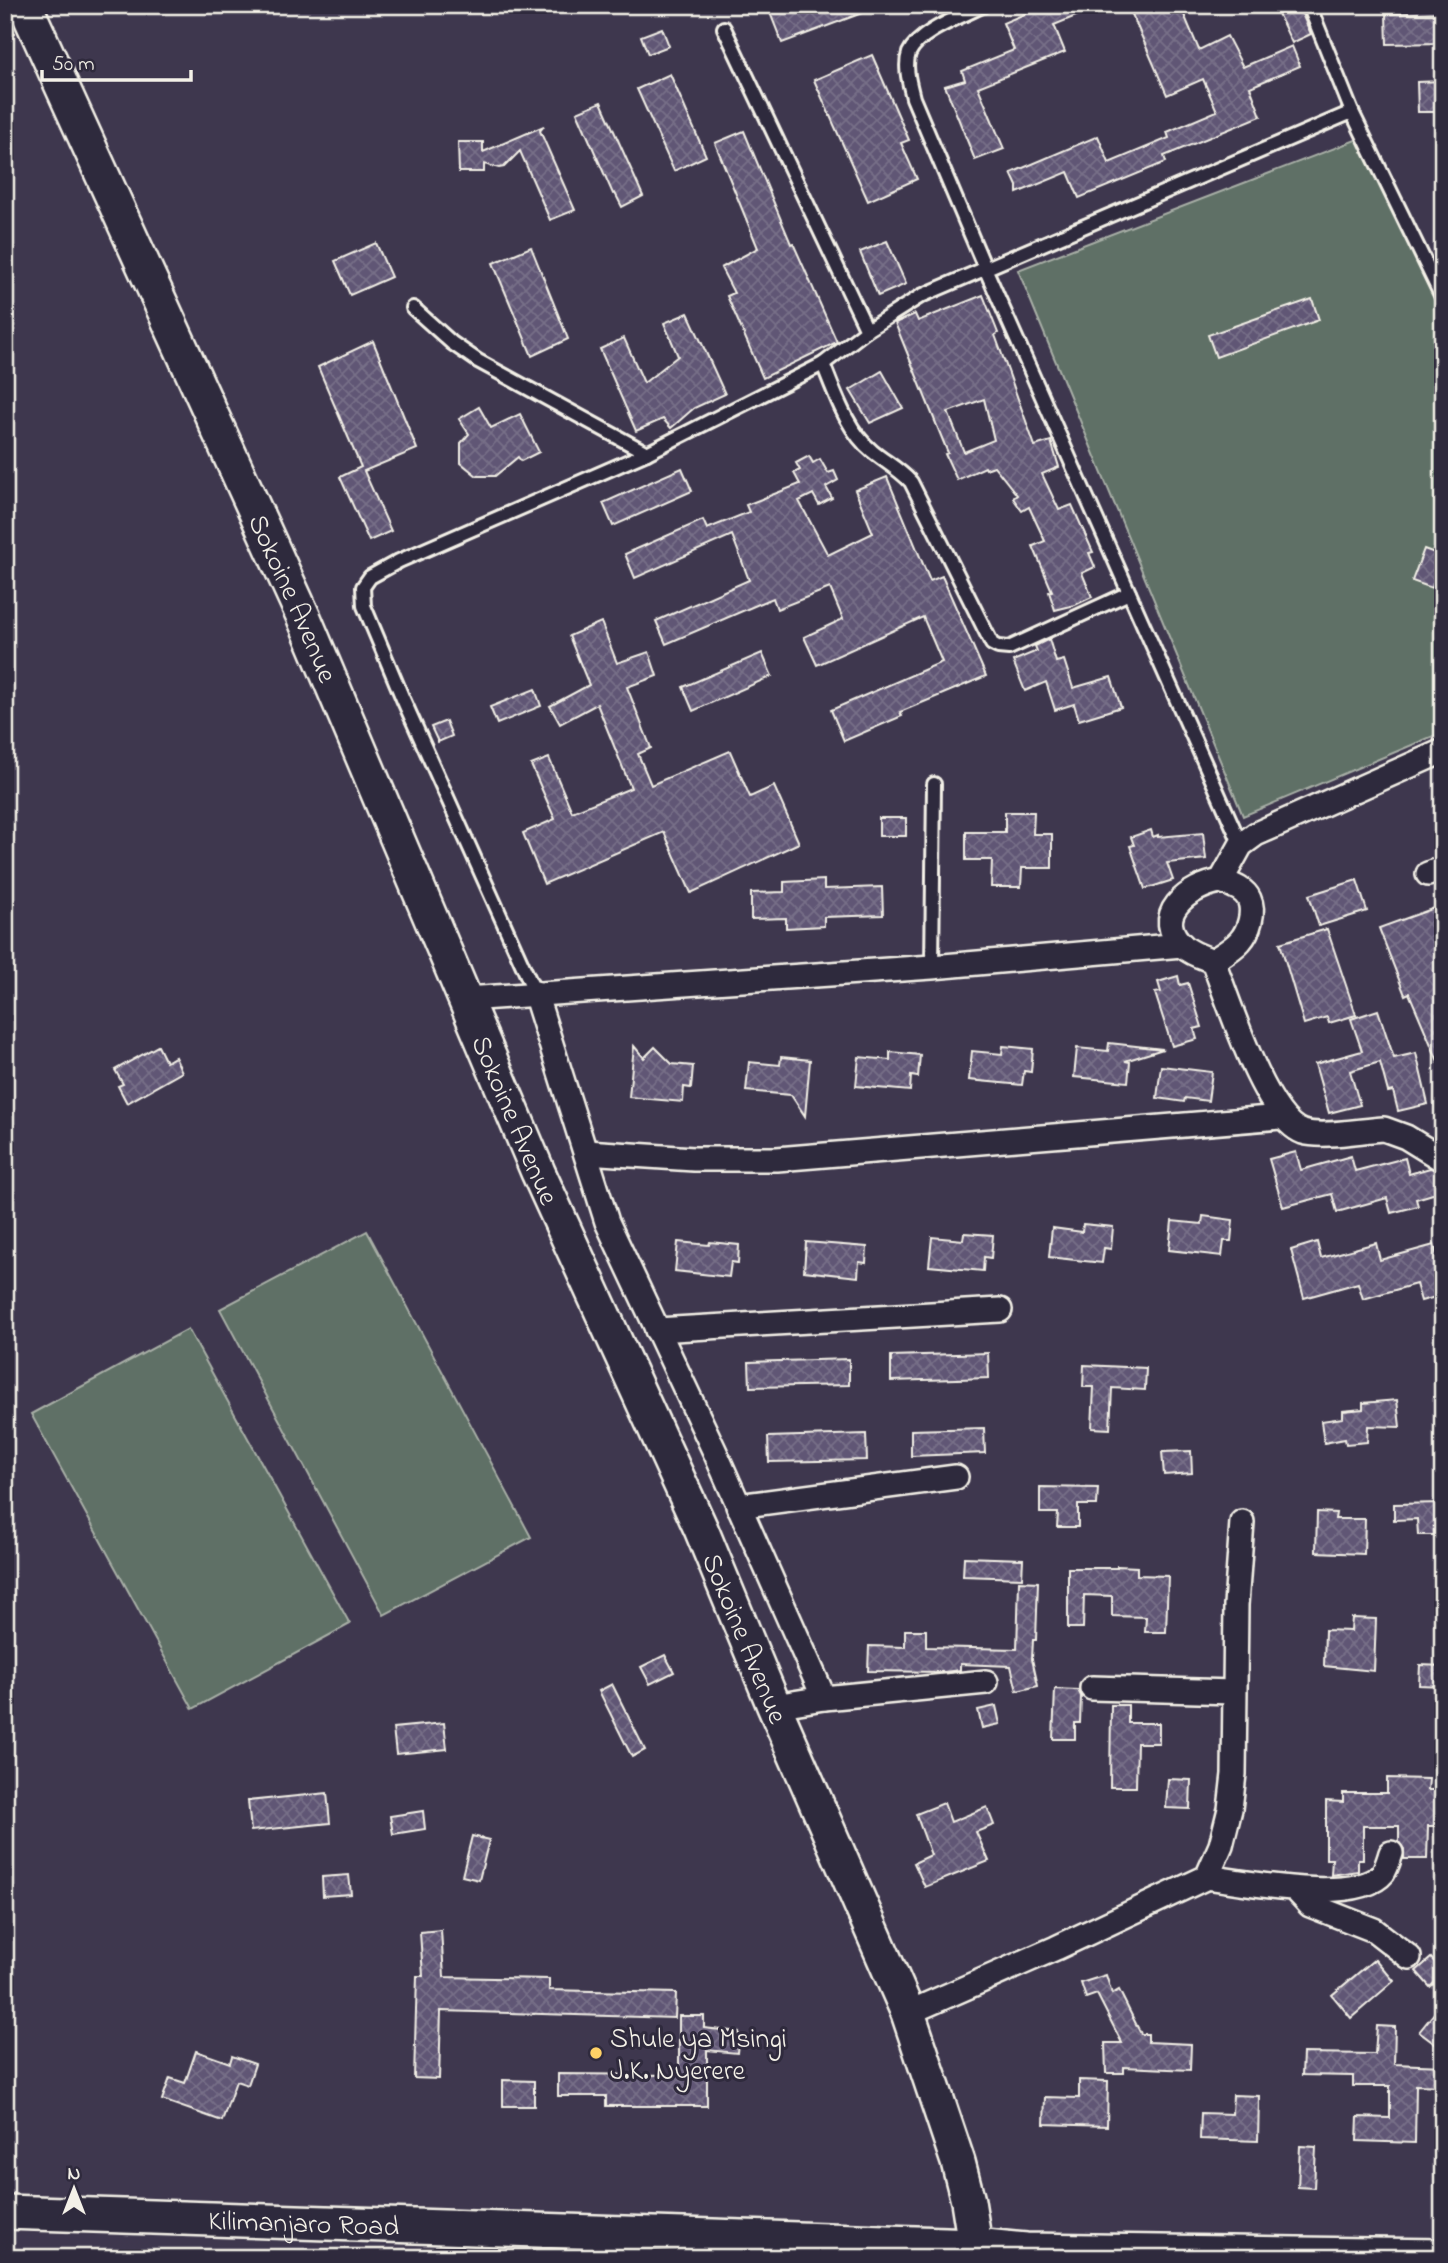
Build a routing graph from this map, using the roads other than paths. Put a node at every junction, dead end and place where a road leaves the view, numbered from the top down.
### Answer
1 (25, 5) edge
2 (984, 5) edge
3 (1309, 5) edge
4 (724, 28) dead end
5 (1352, 112) junction
6 (985, 268) junction
7 (1443, 299) edge
8 (412, 308) dead end
9 (867, 330) junction
10 (823, 364) junction
11 (647, 453) junction
12 (1129, 593) junction
13 (1443, 751) edge
14 (934, 784) dead end
15 (1241, 845) junction
16 (1221, 881) junction
17 (1171, 918) junction
18 (1182, 946) junction
19 (1127, 951) junction
20 (1213, 961) junction
21 (932, 967) junction
22 (535, 993) junction
23 (466, 999) junction
24 (1281, 1117) junction
25 (586, 1152) junction
26 (1440, 1158) dead end
27 (1000, 1310) dead end
28 (657, 1330) junction
29 (956, 1477) dead end
30 (738, 1506) junction
31 (1242, 1521) dead end
32 (986, 1682) dead end
33 (1092, 1688) dead end
34 (1234, 1692) junction
35 (824, 1698) junction
36 (774, 1706) junction
37 (1391, 1853) dead end
38 (1207, 1877) junction
39 (1296, 1890) junction
40 (1409, 1957) dead end
41 (908, 2013) junction
42 (5, 2212) edge
43 (975, 2245) junction
44 (1027, 2254) edge
45 (1443, 2256) edge

1 - 23 street, Sokoine Avenue
2 - 6 lane
3 - 5 lane
4 - 9 lane
5 - 6 lane
5 - 7 lane
6 - 9 lane
6 - 12 lane
8 - 11 lane
9 - 10 lane
10 - 11 lane
10 - 12 lane
11 - 22 lane
12 - 15 lane
13 - 15 street
14 - 21 lane
15 - 16 street
16 - 17 street
16 - 20 street
17 - 18 street
17 - 19 street
18 - 19 street
18 - 20 street
19 - 21 street
20 - 24 street
21 - 22 street
22 - 23 street
22 - 25 street
23 - 36 street, Sokoine Avenue
24 - 25 street
24 - 26 street
25 - 28 street
27 - 28 street
28 - 30 street
29 - 30 street
30 - 35 street
31 - 34 street
32 - 35 street
33 - 34 street
34 - 38 street
35 - 36 street
36 - 41 street, Sokoine Avenue
37 - 39 street
38 - 39 street
38 - 41 street
39 - 40 street
41 - 43 street, Sokoine Avenue
42 - 43 street, Kilimanjaro Road
43 - 44 street, Kilimanjaro Road
44 - 45 street, Kilimanjaro Road

